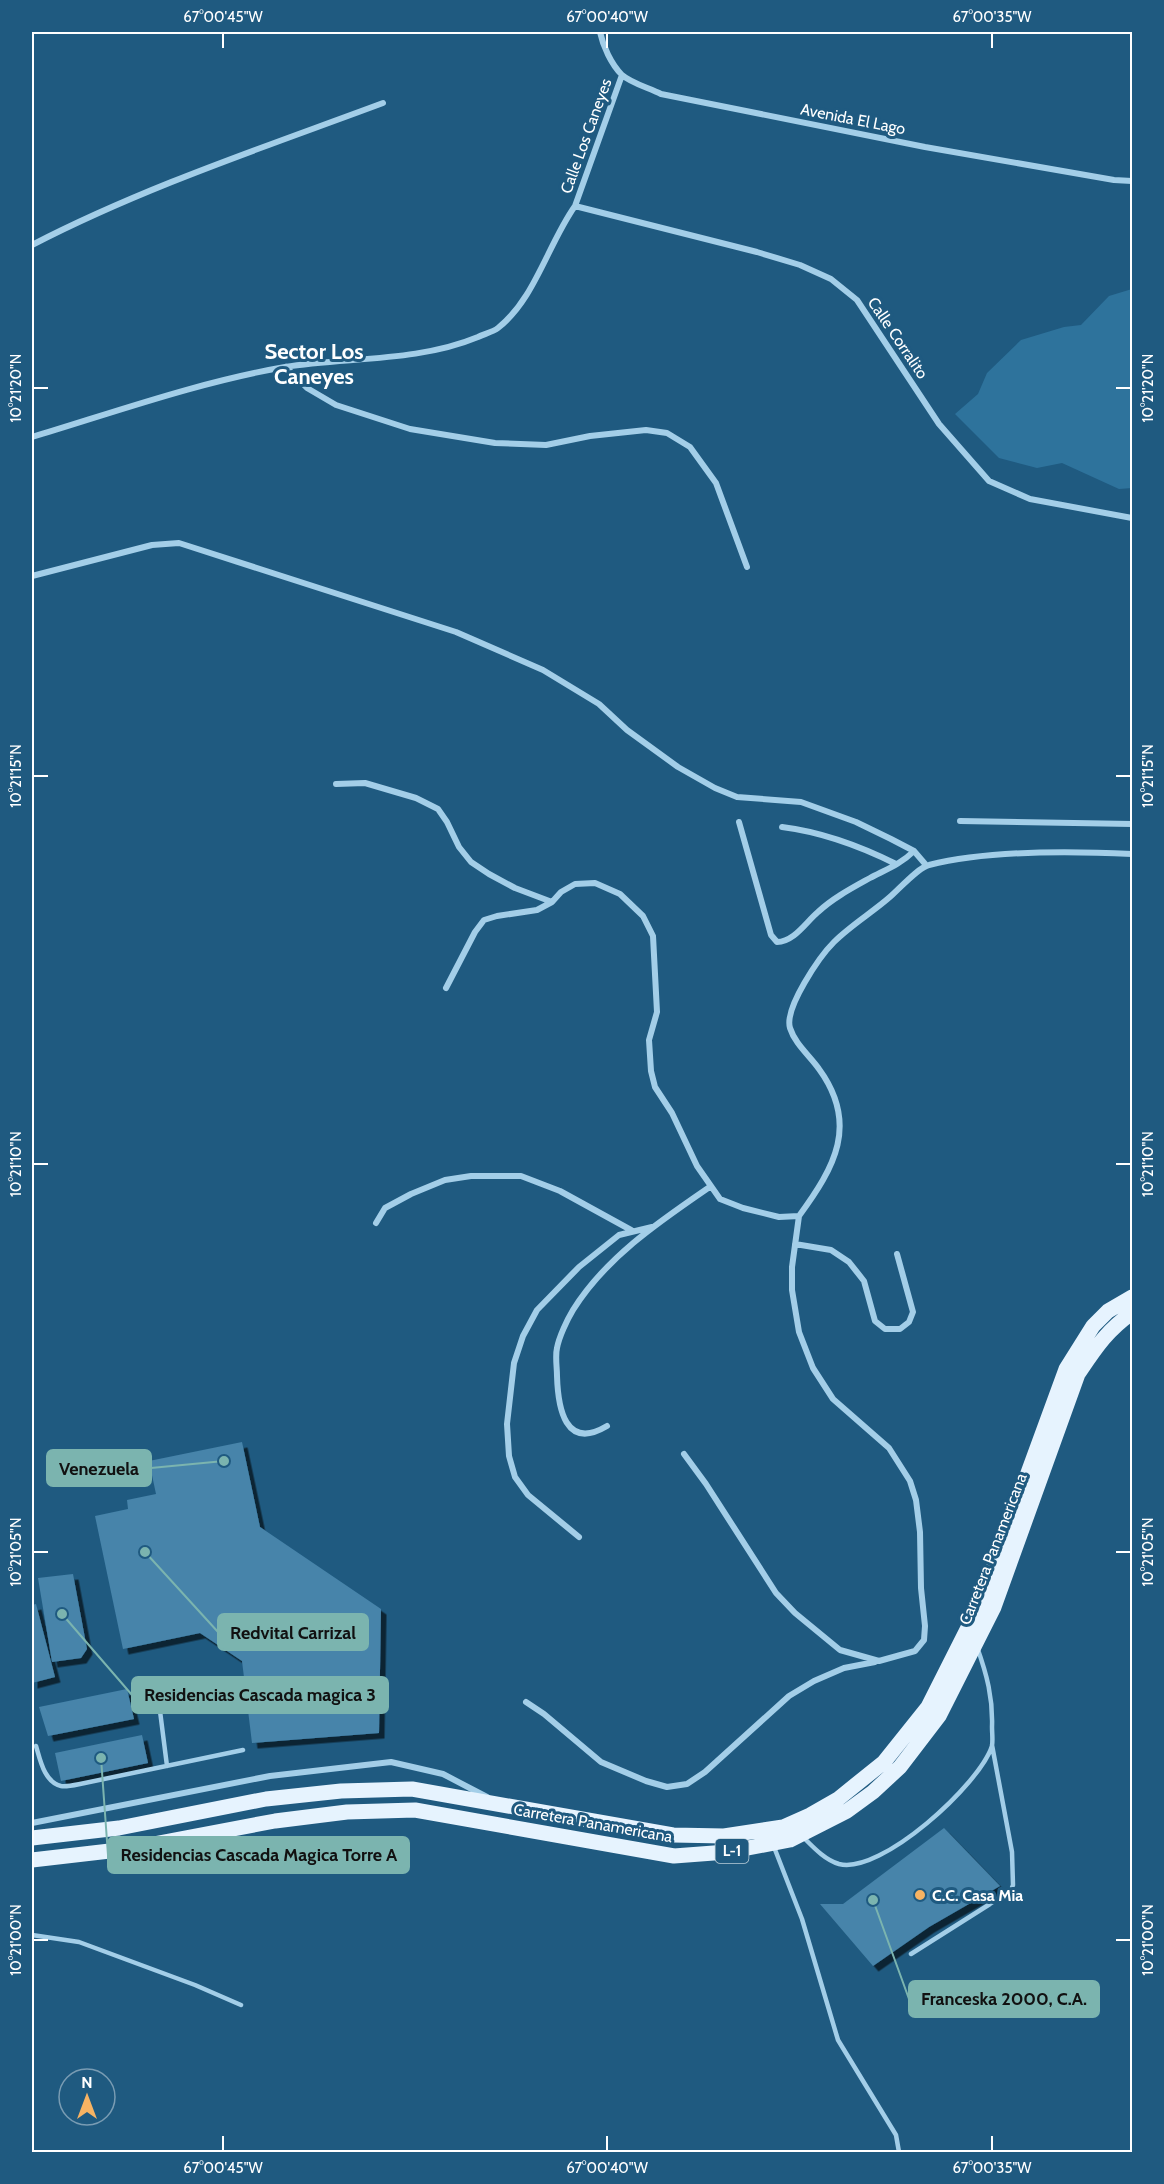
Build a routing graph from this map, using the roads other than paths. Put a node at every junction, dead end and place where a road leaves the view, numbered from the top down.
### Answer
1 (600, 32) edge
2 (622, 75) junction
3 (383, 103) dead end
4 (1132, 181) edge
5 (575, 206) junction
6 (32, 245) edge
7 (286, 367) junction
8 (32, 437) edge
9 (1132, 518) edge
10 (747, 567) dead end
11 (32, 576) edge
12 (336, 784) dead end
13 (960, 821) dead end
14 (739, 822) dead end
15 (1132, 824) edge
16 (782, 827) dead end
17 (914, 851) junction
18 (1132, 854) edge
19 (896, 864) junction
20 (926, 865) junction
21 (552, 902) junction
22 (447, 988) dead end
23 (711, 1186) junction
24 (799, 1216) junction
25 (376, 1223) dead end
26 (652, 1227) junction
27 (631, 1230) junction
28 (795, 1244) junction
29 (897, 1254) dead end
30 (1132, 1297) edge
31 (1132, 1313) edge
32 (607, 1426) dead end
33 (684, 1454) dead end
34 (579, 1537) dead end
35 (976, 1643) junction
36 (879, 1661) junction
37 (196, 1696) dead end
38 (526, 1702) dead end
39 (992, 1745) junction
40 (36, 1746) dead end
41 (243, 1750) dead end
42 (167, 1766) junction
43 (501, 1804) junction
44 (32, 1823) edge
45 (801, 1835) junction
46 (32, 1838) edge
47 (773, 1844) junction
48 (32, 1860) edge
49 (32, 1935) edge
50 (911, 1954) dead end
51 (241, 2005) dead end
52 (899, 2152) edge

1 - 2 street
2 - 4 street, Avenida El Lago
2 - 5 street, Calle Los Caneyes
3 - 6 street
5 - 7 street, Calle Los Caneyes
5 - 9 street, Calle Corralito
7 - 8 street, Calle Los Caneyes
7 - 10 street
11 - 17 street
12 - 21 street
13 - 15 street
14 - 19 street
16 - 19 street
17 - 19 street
17 - 20 street
18 - 20 street
20 - 24 street
21 - 22 street
21 - 23 street
23 - 24 street
23 - 26 street
24 - 28 street
25 - 27 street
26 - 27 street
26 - 32 street
27 - 34 street
28 - 29 street
28 - 36 street
30 - 43 main road, Carretera Panamericana / L-1
31 - 35 main road, Carretera Panamericana / L-1
33 - 36 street
35 - 39 lane
35 - 45 main road, Carretera Panamericana / L-1
36 - 38 street
37 - 42 lane
39 - 45 lane
39 - 50 lane
40 - 42 lane
41 - 42 lane
43 - 44 street, L-1
43 - 46 main road, Carretera Panamericana / L-1
45 - 47 main road, Carretera Panamericana / L-1
47 - 48 main road, Carretera Panamericana / L-1
47 - 52 lane
49 - 51 lane

